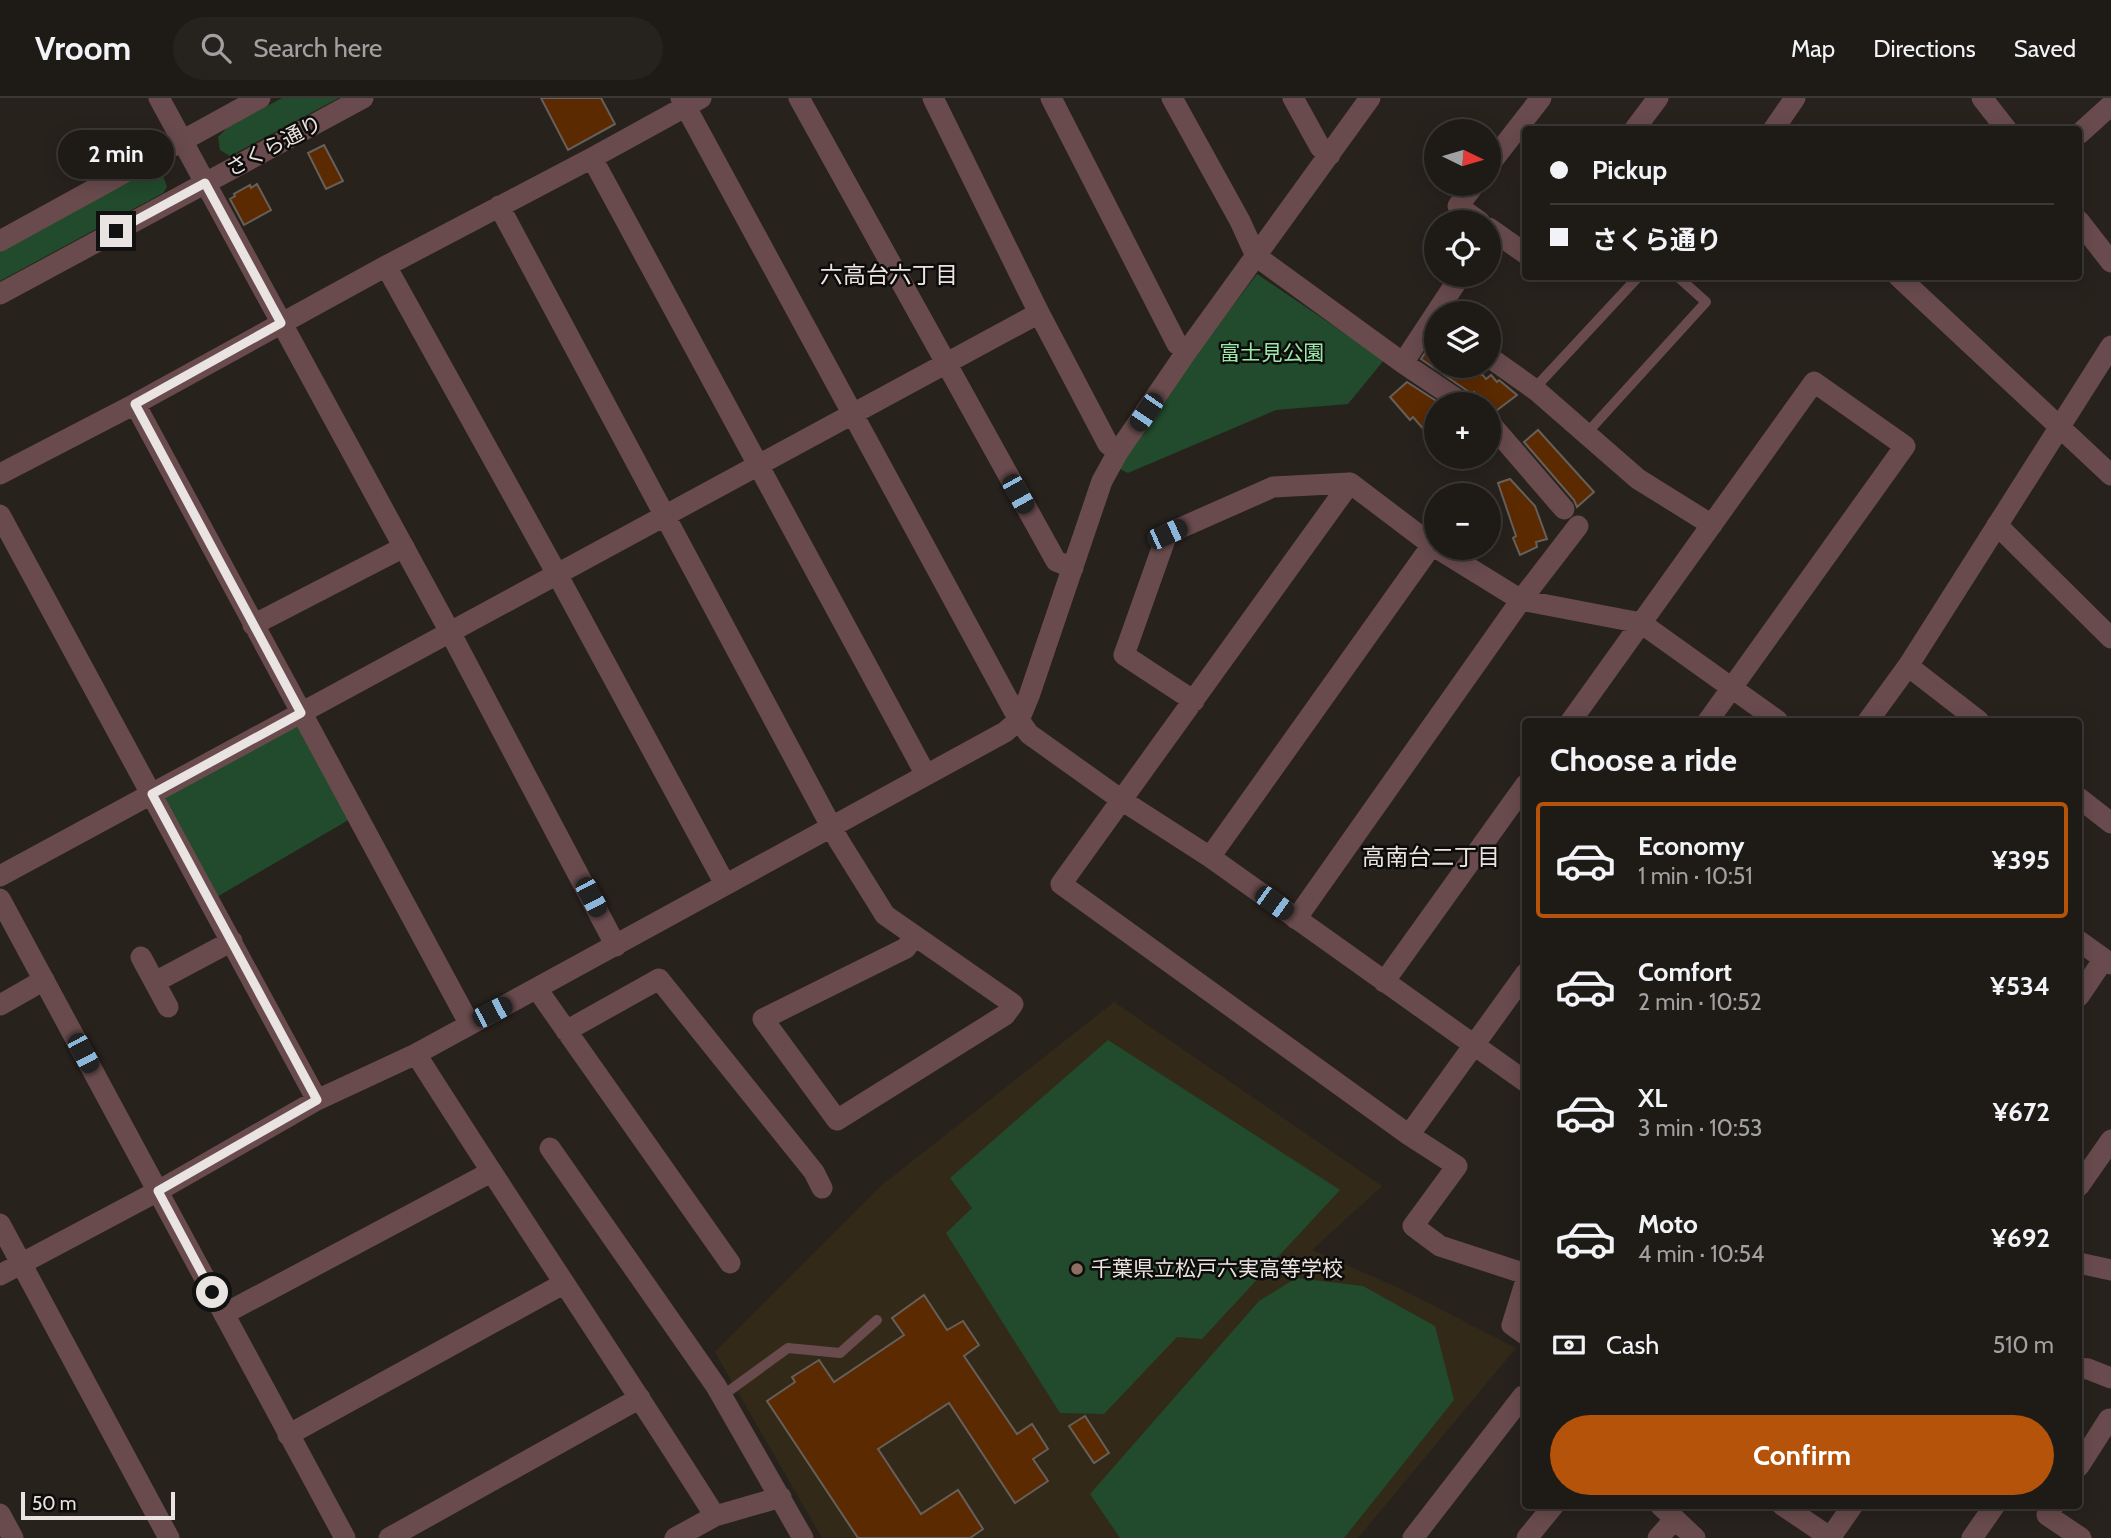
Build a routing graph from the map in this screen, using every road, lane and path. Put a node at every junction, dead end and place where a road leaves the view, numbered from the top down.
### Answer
1 (159, 98) edge
2 (260, 98) edge
3 (363, 98) edge
4 (799, 98) edge
5 (933, 98) edge
6 (1051, 98) edge
7 (1172, 98) edge
8 (1293, 98) edge
9 (1370, 98) edge
10 (1541, 98) edge
11 (1658, 98) edge
12 (1795, 98) edge
13 (1982, 98) edge
14 (689, 101) edge
15 (2111, 105) edge
16 (1637, 126) edge
17 (1776, 126) edge
18 (2004, 126) edge
19 (2082, 131) edge
20 (183, 139) junction
21 (1502, 148) edge
22 (1330, 155) junction
23 (592, 159) junction
24 (205, 183) junction
25 (1466, 196) edge
26 (499, 206) junction
27 (1464, 210) edge
28 (2082, 225) edge
29 (1501, 236) edge
30 (0, 241) edge
31 (1522, 251) edge
32 (1256, 256) junction
33 (2111, 262) edge
34 (386, 266) junction
35 (1635, 280) edge
36 (1681, 280) edge
37 (1902, 280) edge
38 (0, 294) edge
39 (1039, 313) junction
40 (281, 323) junction
41 (1424, 334) edge
42 (2111, 346) edge
43 (1187, 351) junction
44 (946, 363) junction
45 (1403, 363) junction
46 (1501, 366) edge
47 (1534, 389) junction
48 (1446, 392) edge
49 (135, 404) junction
50 (853, 414) junction
51 (2059, 425) junction
52 (1586, 434) junction
53 (1501, 436) edge
54 (1118, 452) junction
55 (757, 466) junction
56 (0, 474) edge
57 (2111, 475) edge
58 (1350, 483) junction
59 (1564, 509) dead end
60 (0, 515) edge
61 (665, 517) junction
62 (1712, 525) junction
63 (1997, 525) junction
64 (1578, 526) dead end
65 (1424, 539) edge
66 (404, 547) junction
67 (1424, 556) edge
68 (1456, 560) edge
69 (1073, 568) junction
70 (557, 574) junction
71 (1521, 600) junction
72 (1642, 623) junction
73 (253, 625) junction
74 (450, 632) junction
75 (2111, 638) edge
76 (1908, 666) junction
77 (1732, 687) junction
78 (1194, 701) junction
79 (301, 713) junction
80 (1574, 718) edge
81 (1710, 718) edge
82 (1774, 718) edge
83 (1870, 718) edge
84 (1975, 718) edge
85 (1019, 720) junction
86 (926, 775) junction
87 (1522, 790) edge
88 (152, 794) junction
89 (2082, 800) edge
90 (1123, 801) junction
91 (2111, 823) edge
92 (833, 827) junction
93 (1210, 857) junction
94 (0, 876) edge
95 (724, 884) junction
96 (0, 899) edge
97 (1296, 919) junction
98 (914, 936) junction
99 (232, 941) junction
100 (2082, 943) edge
101 (616, 946) junction
102 (141, 957) dead end
103 (2108, 962) edge
104 (1522, 979) edge
105 (44, 980) junction
106 (155, 982) junction
107 (1384, 982) junction
108 (537, 989) junction
109 (2082, 992) edge
110 (0, 1005) edge
111 (167, 1007) dead end
112 (469, 1023) junction
113 (566, 1031) junction
114 (1474, 1045) junction
115 (416, 1054) junction
116 (1522, 1079) edge
117 (317, 1100) junction
118 (1409, 1135) junction
119 (2111, 1140) edge
120 (550, 1147) dead end
121 (491, 1171) junction
122 (2082, 1182) edge
123 (822, 1188) dead end
124 (158, 1191) junction
125 (0, 1224) edge
126 (21, 1263) junction
127 (730, 1263) dead end
128 (2082, 1264) edge
129 (2111, 1270) edge
130 (1522, 1273) edge
131 (0, 1275) edge
132 (563, 1284) junction
133 (1522, 1292) edge
134 (224, 1314) junction
135 (877, 1320) dead end
136 (1522, 1332) edge
137 (2082, 1373) edge
138 (2111, 1378) edge
139 (722, 1396) junction
140 (1522, 1397) edge
141 (640, 1398) junction
142 (2111, 1420) edge
143 (288, 1434) junction
144 (2082, 1461) edge
145 (781, 1497) junction
146 (1551, 1509) edge
147 (1788, 1509) edge
148 (1850, 1509) edge
149 (1992, 1509) edge
150 (2051, 1509) edge
151 (1667, 1512) edge
152 (0, 1514) edge
153 (715, 1516) junction
154 (13, 1538) edge
155 (169, 1538) edge
156 (345, 1538) edge
157 (389, 1538) edge
158 (675, 1538) edge
159 (803, 1538) edge
160 (1413, 1538) edge
161 (1527, 1538) edge
162 (1658, 1538) edge
163 (1695, 1538) edge
164 (1830, 1538) edge
165 (1972, 1538) edge
166 (2081, 1538) edge

1 - 20 street
2 - 20 street
3 - 24 street, さくら通り
4 - 44 street
5 - 39 street
6 - 43 street
7 - 32 street
8 - 22 street
9 - 22 street
10 - 21 street
11 - 16 street
12 - 17 street
13 - 18 street
14 - 23 street
14 - 50 street
15 - 19 street
20 - 24 street
20 - 30 street
22 - 32 street
23 - 26 street
23 - 55 street
24 - 38 street, さくら通り
24 - 40 street
25 - 27 street
26 - 34 street
26 - 61 street
28 - 33 street
29 - 31 street
32 - 43 street
32 - 45 street
34 - 40 street
34 - 70 street
35 - 47 lane
36 - 52 lane
37 - 51 street
39 - 44 street
39 - 54 street
40 - 49 street
40 - 66 street
41 - 45 street
42 - 51 street
43 - 54 street
44 - 50 street
44 - 69 street
45 - 48 street
46 - 47 street
47 - 52 street
49 - 56 street
49 - 73 street
50 - 55 street
50 - 85 street
51 - 57 street
51 - 63 street
52 - 62 street
53 - 59 street
54 - 69 street
55 - 61 street
55 - 86 street
58 - 65 street
58 - 78 street
58 - 78 street
60 - 88 street
61 - 70 street
61 - 92 street
62 - 72 street
62 - 77 street
63 - 75 street
63 - 76 street
64 - 71 street
66 - 73 street
66 - 74 street
67 - 93 street
68 - 71 street
69 - 85 street
70 - 74 street
70 - 95 street
71 - 72 street
71 - 97 street
72 - 77 street
72 - 80 street
73 - 79 street
74 - 79 street
74 - 101 street
76 - 83 street
76 - 84 street
77 - 81 street
77 - 82 street
78 - 90 street
79 - 88 street
79 - 112 street
85 - 86 street
85 - 90 street
86 - 92 street
87 - 107 street
88 - 94 street
88 - 99 street
89 - 91 street
90 - 93 street
90 - 118 street
92 - 95 street
92 - 98 street
93 - 97 street
95 - 101 street
96 - 105 street
97 - 107 street
98 - 98 street
99 - 106 street
99 - 117 street
100 - 103 street
101 - 108 street
102 - 106 street
103 - 109 street
104 - 114 street
105 - 110 street
105 - 124 street
106 - 111 street
107 - 114 street
108 - 112 street
108 - 113 street
112 - 115 street
113 - 123 street
113 - 127 street
114 - 116 street
114 - 118 street
115 - 117 street
115 - 121 street
117 - 124 street
118 - 130 street
119 - 122 street
120 - 139 street
121 - 132 street
121 - 134 street
124 - 126 street
124 - 134 street
125 - 126 street
126 - 131 street
126 - 155 street
128 - 129 street
132 - 141 street
132 - 143 street
133 - 136 street
134 - 143 street
135 - 139 lane
137 - 138 street
139 - 145 street
140 - 160 street
141 - 153 street
141 - 157 street
142 - 144 street
143 - 156 street
145 - 153 street
145 - 159 street
146 - 161 street
147 - 164 street
148 - 164 street
149 - 165 street
150 - 166 street
151 - 162 street
151 - 163 street
152 - 154 street
153 - 158 street

